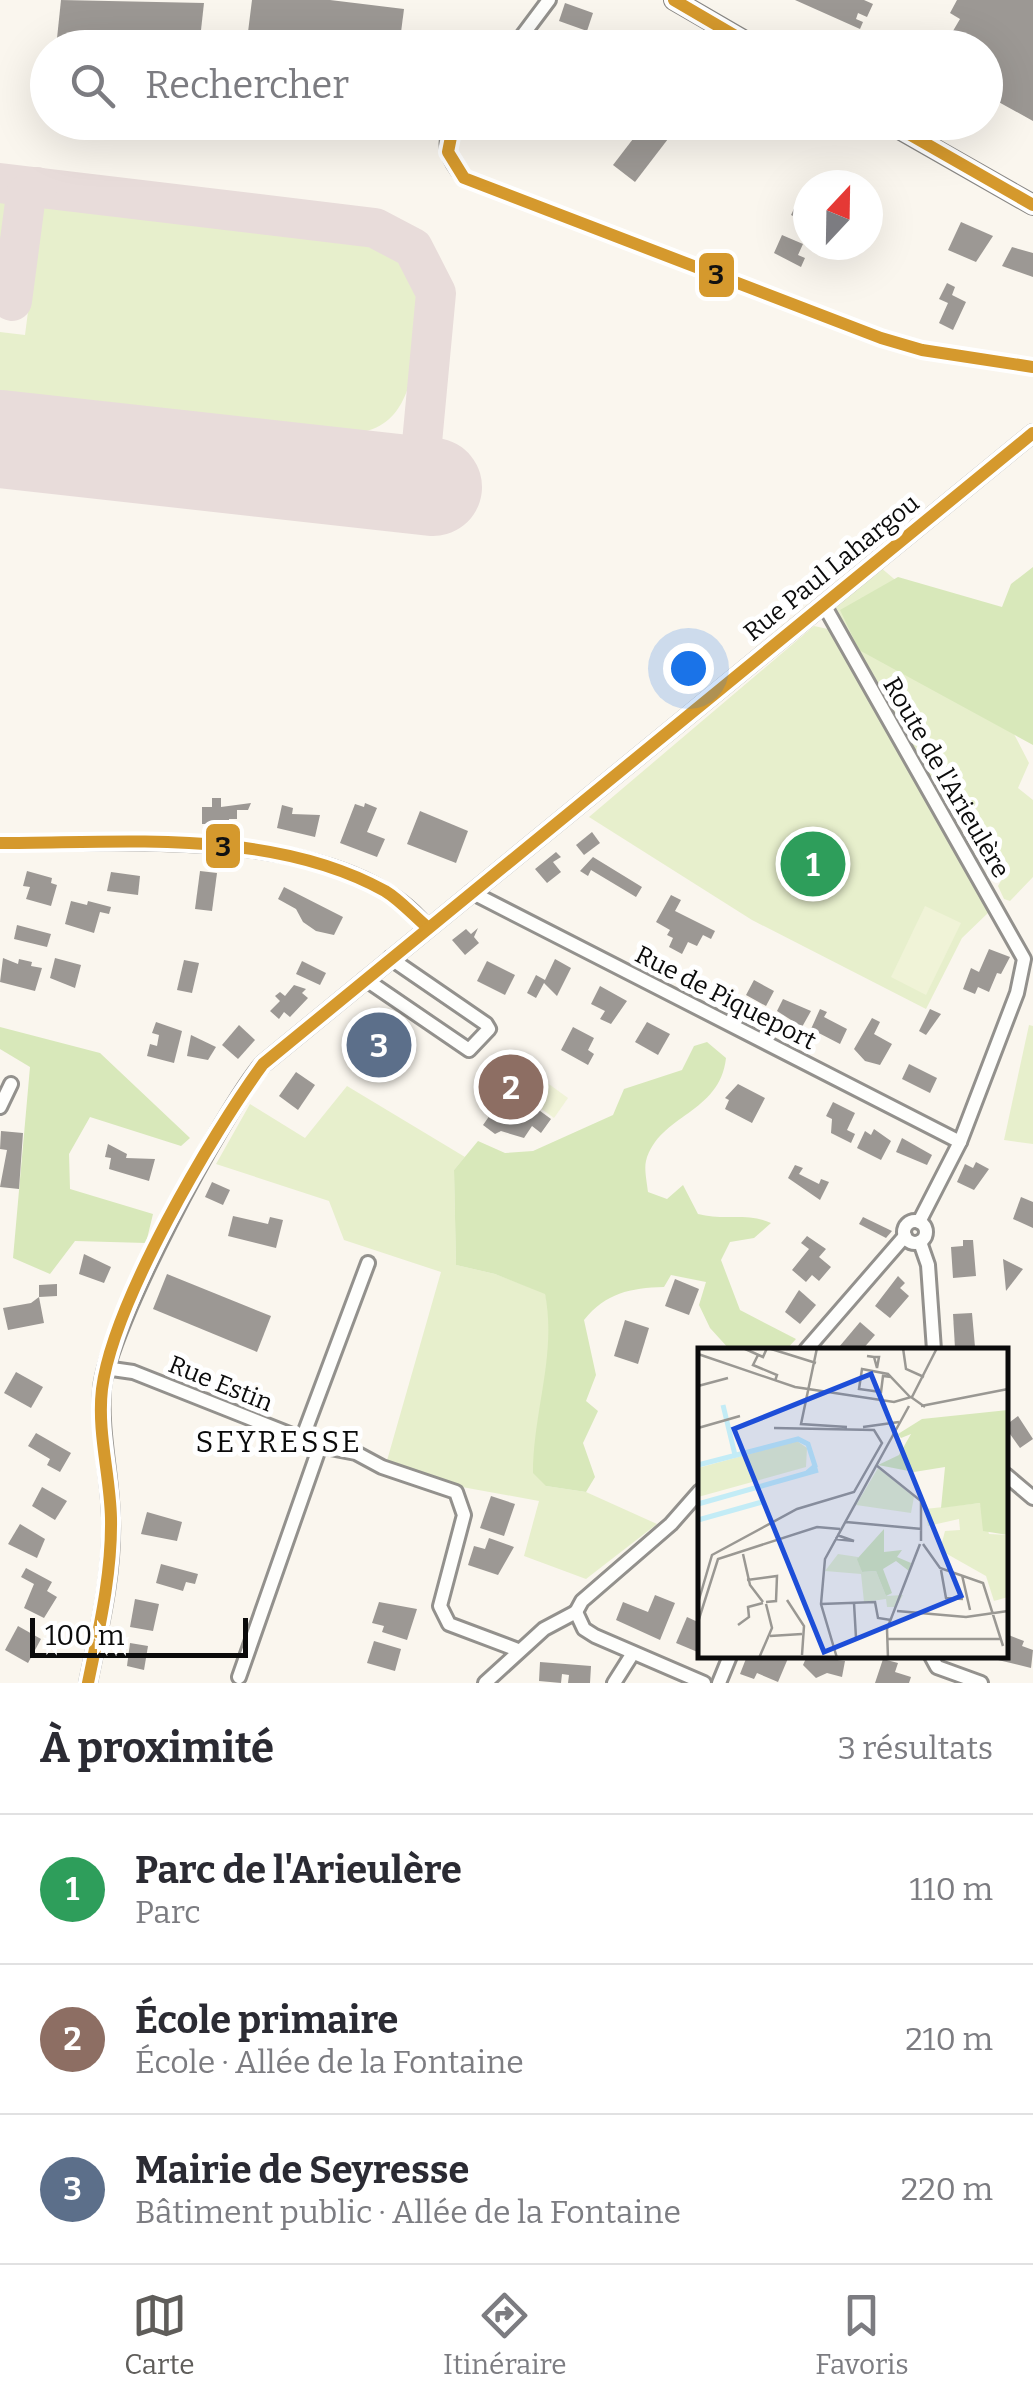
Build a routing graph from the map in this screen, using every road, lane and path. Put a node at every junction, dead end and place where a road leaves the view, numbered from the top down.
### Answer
1 (549, 0) edge
2 (674, 0) edge
3 (526, 30) edge
4 (725, 30) edge
5 (447, 140) edge
6 (919, 140) edge
7 (1033, 205) edge
8 (1033, 367) edge
9 (1033, 434) edge
10 (824, 605) junction
11 (0, 843) edge
12 (471, 892) junction
13 (426, 926) junction
14 (390, 958) junction
15 (365, 979) junction
16 (11, 1084) dead end
17 (0, 1107) edge
18 (960, 1142) junction
19 (918, 1222) junction
20 (905, 1236) junction
21 (920, 1242) junction
22 (368, 1263) dead end
23 (808, 1348) edge
24 (934, 1348) edge
25 (105, 1368) junction
26 (302, 1439) junction
27 (320, 1446) junction
28 (1008, 1477) edge
29 (698, 1493) edge
30 (1033, 1498) edge
31 (576, 1612) junction
32 (518, 1650) junction
33 (633, 1653) junction
34 (729, 1658) edge
35 (933, 1658) edge
36 (239, 1676) dead end
37 (88, 1683) edge
38 (485, 1683) edge
39 (614, 1683) edge
40 (704, 1683) edge
41 (719, 1683) edge
42 (981, 1683) edge

1 - 3 street
2 - 4 main road
5 - 8 street
6 - 7 main road
9 - 10 street, Rue Paul Lahargou
10 - 12 street, Rue Paul Lahargou
10 - 18 street, Route de l'Arieulère
11 - 13 street
12 - 13 street, Rue Paul Lahargou
12 - 18 street, Rue de Piqueport
13 - 14 street, Rue Paul Lahargou
14 - 15 street, Rue Paul Lahargou
14 - 15 street
15 - 25 street, Rue Paul Lahargou
16 - 17 street
18 - 19 street, Route de l'Arieulère
19 - 20 street, Route de l'Arieulère
19 - 21 street
20 - 21 street
20 - 23 street, Route de l'Arieulère
21 - 24 street
22 - 26 street
25 - 26 street, Rue Estin
25 - 37 street
26 - 27 street, Rue Estin
27 - 32 street, Rue Estin
27 - 36 street
28 - 30 street
29 - 31 street
31 - 32 street
31 - 33 street
32 - 38 street
33 - 39 street
33 - 40 street
34 - 41 street
35 - 42 street

